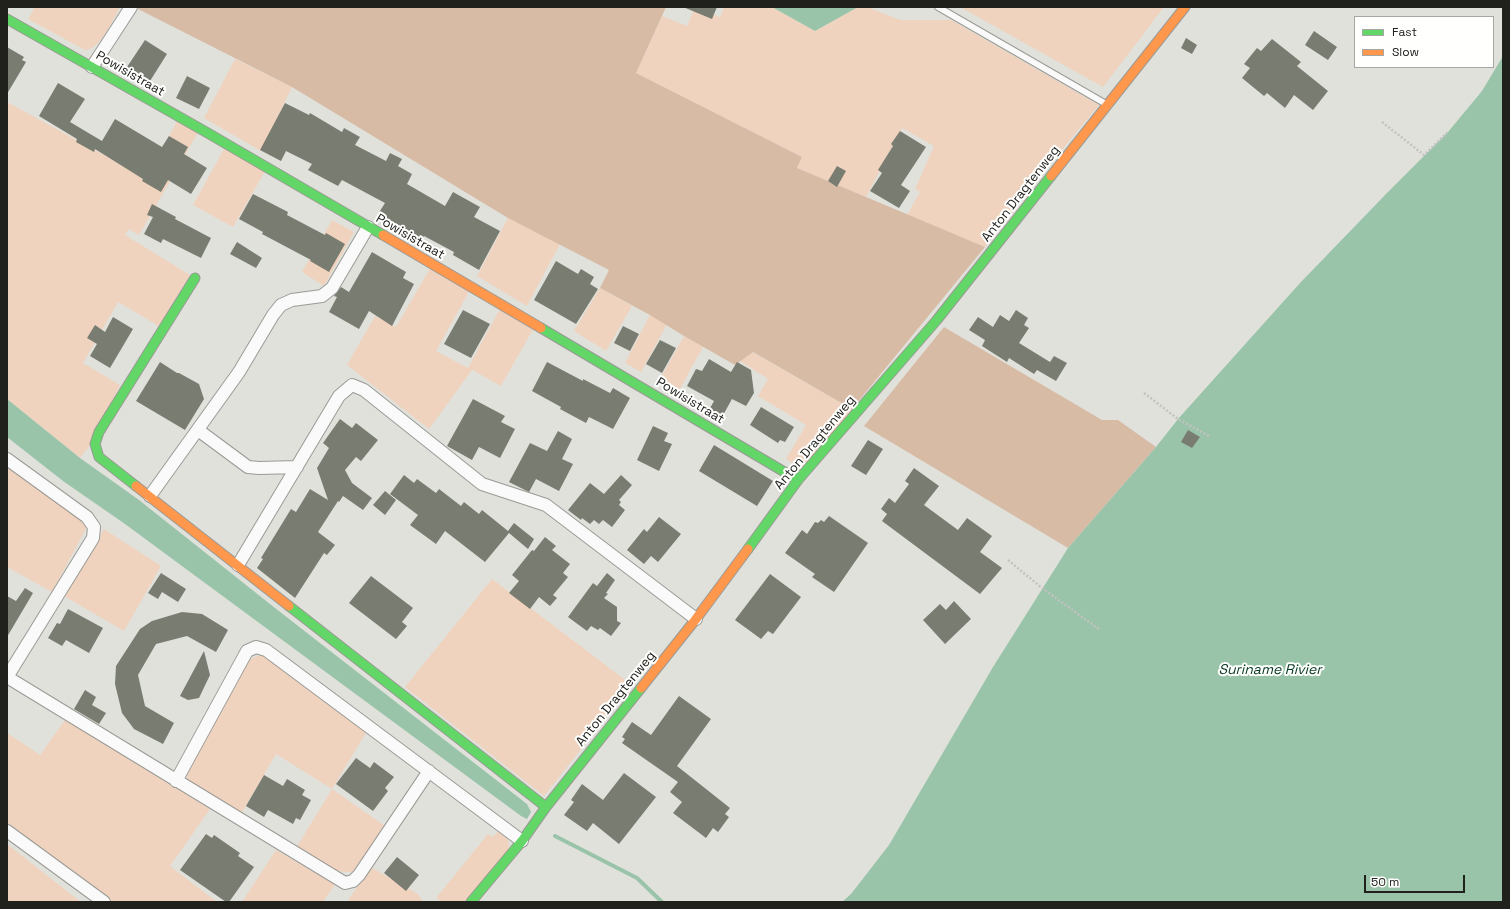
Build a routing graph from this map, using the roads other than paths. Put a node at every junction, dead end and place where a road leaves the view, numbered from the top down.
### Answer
1 (131, 7) edge
2 (938, 7) edge
3 (1185, 7) edge
4 (7, 19) edge
5 (92, 67) junction
6 (1107, 105) junction
7 (368, 227) junction
8 (195, 278) dead end
9 (198, 430) junction
10 (7, 459) edge
11 (297, 466) junction
12 (798, 480) junction
13 (150, 496) junction
14 (238, 565) junction
15 (696, 619) junction
16 (7, 677) edge
17 (429, 770) junction
18 (176, 781) junction
19 (546, 807) junction
20 (7, 831) edge
21 (522, 841) junction
22 (104, 902) edge
23 (471, 902) edge

1 - 5 street
2 - 6 lane
3 - 6 street, Anton Dragtenweg
4 - 5 street, Powisistraat
5 - 7 street, Powisistraat
6 - 12 street, Anton Dragtenweg
7 - 9 street
7 - 12 street, Powisistraat
8 - 13 street
9 - 11 street
9 - 13 street
10 - 16 street
11 - 14 street
11 - 15 street
12 - 15 street, Anton Dragtenweg
13 - 14 street
14 - 19 street
15 - 19 street, Anton Dragtenweg
16 - 18 street
17 - 18 street
17 - 18 street
17 - 21 street
19 - 21 street, Anton Dragtenweg
20 - 22 street
21 - 23 street, Anton Dragtenweg

